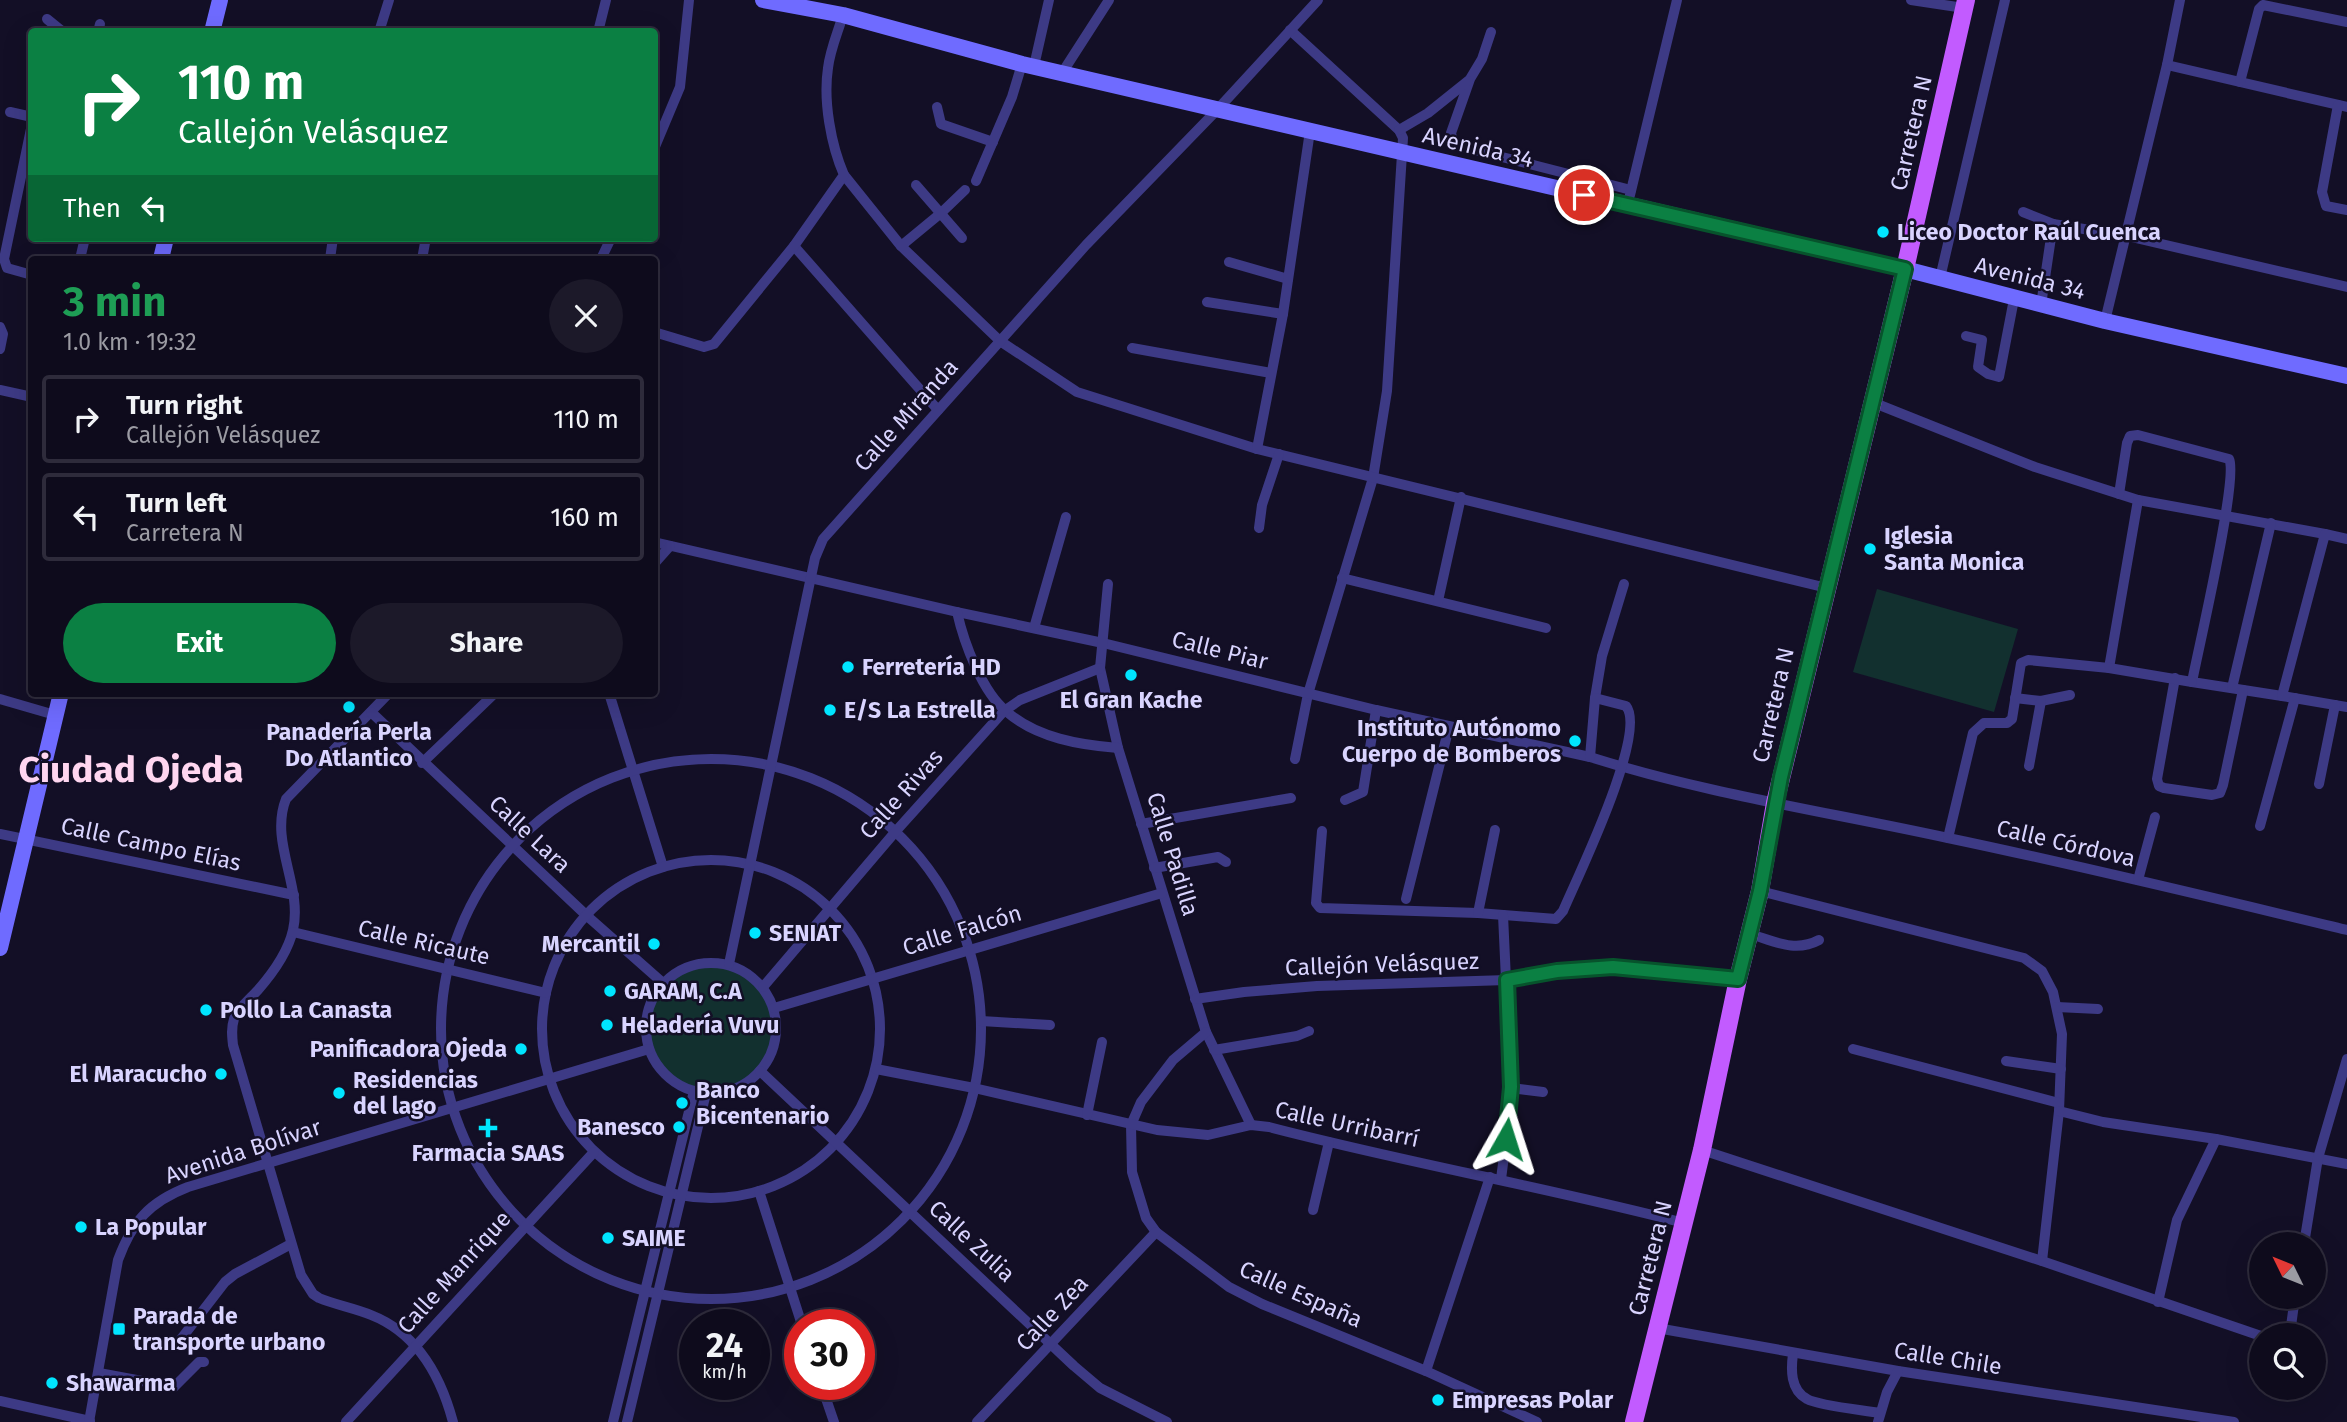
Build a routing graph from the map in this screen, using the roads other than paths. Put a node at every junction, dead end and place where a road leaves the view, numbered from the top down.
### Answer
1 (220, 0) edge
2 (387, 0) edge
3 (606, 0) edge
4 (689, 0) edge
5 (763, 0) edge
6 (1049, 0) edge
7 (1109, 0) edge
8 (1318, 0) edge
9 (1676, 0) edge
10 (1911, 0) edge
11 (2005, 0) edge
12 (2180, 0) edge
13 (1965, 4) edge
14 (843, 15) junction
15 (47, 19) dead end
16 (2347, 22) edge
17 (58, 28) edge
18 (213, 28) edge
19 (380, 28) edge
20 (599, 28) edge
21 (1290, 30) junction
22 (1492, 32) dead end
23 (1028, 65) junction
24 (2167, 65) junction
25 (1062, 73) junction
26 (1470, 79) junction
27 (2240, 82) junction
28 (2342, 106) edge
29 (937, 107) dead end
30 (1217, 110) junction
31 (10, 111) dead end
32 (28, 116) edge
33 (660, 125) edge
34 (1399, 130) junction
35 (1310, 131) junction
36 (993, 142) junction
37 (28, 143) edge
38 (1403, 152) junction
39 (844, 175) junction
40 (976, 181) dead end
41 (916, 184) dead end
42 (965, 190) dead end
43 (1630, 197) junction
44 (2347, 210) edge
45 (2023, 212) dead end
46 (941, 213) junction
47 (2053, 224) junction
48 (2127, 236) junction
49 (962, 238) dead end
50 (425, 243) dead end
51 (794, 246) junction
52 (901, 246) junction
53 (423, 256) edge
54 (1228, 262) dead end
55 (1905, 269) junction
56 (28, 274) edge
57 (1940, 278) junction
58 (1288, 279) junction
59 (2347, 287) edge
60 (2014, 299) junction
61 (1207, 302) dead end
62 (2041, 305) junction
63 (1283, 314) junction
64 (2105, 321) junction
65 (0, 327) edge
66 (658, 333) edge
67 (1966, 336) dead end
68 (1982, 340) junction
69 (1000, 341) junction
70 (2006, 345) junction
71 (1132, 348) dead end
72 (0, 349) edge
73 (1271, 373) junction
74 (2347, 376) edge
75 (0, 390) edge
76 (28, 396) edge
77 (1872, 402) junction
78 (939, 410) junction
79 (1257, 449) junction
80 (1279, 454) junction
81 (1373, 478) junction
82 (2119, 494) junction
83 (1461, 497) junction
84 (2138, 500) junction
85 (2226, 516) junction
86 (1066, 517) dead end
87 (2271, 523) junction
88 (1259, 528) dead end
89 (2325, 534) junction
90 (2347, 539) edge
91 (658, 543) edge
92 (670, 546) junction
93 (658, 560) edge
94 (810, 578) junction
95 (1342, 578) junction
96 (1108, 584) dead end
97 (1624, 584) dead end
98 (1827, 588) junction
99 (1438, 601) junction
100 (957, 612) junction
101 (1034, 628) junction
102 (1546, 628) dead end
103 (1103, 643) junction
104 (1100, 668) junction
105 (2109, 668) junction
106 (2175, 678) junction
107 (2192, 682) junction
108 (2238, 689) junction
109 (1308, 694) junction
110 (2070, 695) dead end
111 (2282, 696) junction
112 (60, 697) edge
113 (382, 697) edge
114 (491, 697) edge
115 (610, 697) edge
116 (1595, 698) junction
117 (2015, 698) junction
118 (2295, 698) junction
119 (0, 699) edge
120 (2041, 701) junction
121 (2341, 706) edge
122 (1376, 710) junction
123 (1004, 711) junction
124 (371, 712) junction
125 (55, 715) junction
126 (1448, 727) junction
127 (1118, 748) junction
128 (1591, 757) junction
129 (1295, 759) dead end
130 (422, 763) junction
131 (771, 765) junction
132 (2029, 766) dead end
133 (1623, 768) junction
134 (633, 770) junction
135 (2319, 784) dead end
136 (1291, 798) dead end
137 (1345, 800) dead end
138 (1775, 803) junction
139 (2155, 817) dead end
140 (1141, 824) junction
141 (2260, 825) dead end
142 (1495, 830) dead end
143 (896, 831) junction
144 (1322, 831) dead end
145 (0, 834) edge
146 (1948, 838) junction
147 (26, 840) junction
148 (512, 846) junction
149 (1226, 862) dead end
150 (750, 864) junction
151 (663, 867) junction
152 (1154, 868) junction
153 (2138, 880) junction
154 (1760, 891) junction
155 (1162, 892) junction
156 (293, 895) junction
157 (1406, 899) dead end
158 (830, 907) junction
159 (1478, 913) junction
160 (586, 915) junction
161 (1503, 915) junction
162 (2347, 930) edge
163 (293, 932) junction
164 (1749, 934) junction
165 (1819, 940) dead end
166 (0, 948) edge
167 (970, 950) junction
168 (729, 964) junction
169 (448, 969) junction
170 (874, 979) junction
171 (1738, 979) junction
172 (1507, 980) junction
173 (663, 984) junction
174 (763, 986) junction
175 (546, 992) junction
176 (1195, 999) junction
177 (2057, 1007) junction
178 (774, 1008) junction
179 (2098, 1009) dead end
180 (981, 1021) junction
181 (1050, 1025) dead end
182 (1309, 1031) dead end
183 (1206, 1032) junction
184 (1102, 1042) dead end
185 (649, 1049) junction
186 (1853, 1049) dead end
187 (1214, 1050) junction
188 (2347, 1059) edge
189 (2006, 1060) dead end
190 (876, 1069) junction
191 (2061, 1069) junction
192 (761, 1071) junction
193 (549, 1077) junction
194 (1511, 1087) junction
195 (974, 1088) junction
196 (694, 1091) junction
197 (1543, 1092) dead end
198 (706, 1093) junction
199 (2059, 1107) junction
200 (452, 1108) junction
201 (1087, 1115) junction
202 (1131, 1125) junction
203 (1251, 1125) junction
204 (2216, 1139) junction
205 (1329, 1142) junction
206 (836, 1143) junction
207 (1702, 1150) junction
208 (594, 1152) junction
209 (2318, 1158) junction
210 (268, 1163) junction
211 (2347, 1164) edge
212 (1496, 1178) junction
213 (759, 1191) junction
214 (668, 1193) junction
215 (682, 1196) junction
216 (1313, 1210) dead end
217 (909, 1211) junction
218 (1684, 1223) junction
219 (524, 1226) junction
220 (1156, 1232) junction
221 (2306, 1232) edge
222 (291, 1244) junction
223 (2042, 1261) junction
224 (790, 1287) junction
225 (644, 1292) junction
226 (657, 1294) junction
227 (2158, 1302) junction
228 (797, 1309) edge
229 (1657, 1328) junction
230 (2249, 1332) edge
231 (181, 1339) dead end
232 (415, 1345) junction
233 (1052, 1345) junction
234 (1793, 1354) junction
235 (204, 1362) dead end
236 (1426, 1371) junction
237 (1898, 1371) junction
238 (99, 1373) junction
239 (826, 1400) edge
240 (0, 1401) edge
241 (1879, 1418) edge
242 (90, 1422) edge
243 (346, 1422) edge
244 (453, 1422) edge
245 (613, 1422) edge
246 (627, 1422) edge
247 (834, 1422) edge
248 (977, 1422) edge
249 (1167, 1422) edge
250 (1536, 1422) edge
251 (1634, 1422) edge
252 (2234, 1422) edge

1 - 18 street
2 - 19 street
3 - 20 street
4 - 33 street
5 - 14 street, Avenida 34
6 - 23 street
7 - 25 street
8 - 21 street, Calle Miranda
9 - 43 street
10 - 13 street
11 - 57 street
12 - 24 street
13 - 55 main road, Carretera N
14 - 23 street, Avenida 34
14 - 39 street
15 - 17 street
16 - 27 street
21 - 30 street, Calle Miranda
21 - 34 street
22 - 26 street
23 - 25 street, Avenida 34
23 - 36 street
24 - 27 street
24 - 48 street
25 - 30 street, Avenida 34
26 - 34 street
26 - 43 street
27 - 28 street
28 - 44 street
29 - 36 street
30 - 35 street, Avenida 34
30 - 69 street, Calle Miranda
31 - 32 street
34 - 38 street
35 - 38 street, Avenida 34
35 - 58 street
36 - 40 street
37 - 56 street
38 - 43 street, Avenida 34
38 - 81 street
39 - 51 street
39 - 52 street
41 - 46 street
42 - 46 street
43 - 55 street, Avenida 34
45 - 47 street
46 - 49 street
46 - 52 street
47 - 48 street
47 - 62 street
48 - 59 street
48 - 64 street
50 - 53 street
51 - 66 street
51 - 78 street
52 - 69 street
54 - 58 street
55 - 57 street, Avenida 34
55 - 77 main road, Carretera N
57 - 60 street, Avenida 34
58 - 63 street
60 - 62 street, Avenida 34
60 - 70 street
61 - 63 street
62 - 64 street, Avenida 34
63 - 73 street
64 - 74 street, Avenida 34
65 - 72 street
67 - 68 street
68 - 70 street
68 - 70 street
69 - 78 street, Calle Miranda
69 - 79 street
71 - 73 street
73 - 79 street
75 - 76 street
77 - 82 street
77 - 98 main road, Carretera N
78 - 94 street, Calle Miranda
79 - 80 street
80 - 81 street
80 - 88 street
81 - 83 street
81 - 95 street
82 - 84 street
82 - 85 street
83 - 98 street
83 - 99 street
84 - 85 street
84 - 105 street
85 - 87 street
85 - 107 street
86 - 101 street
87 - 89 street
87 - 108 street
89 - 90 street
89 - 111 street
91 - 92 street, Calle Piar
92 - 93 street
92 - 94 street, Calle Piar
94 - 100 street, Calle Piar
94 - 131 street, Calle Miranda
95 - 99 street
95 - 109 street
96 - 103 street, Calle Padilla
97 - 116 street
98 - 138 main road, Carretera N
99 - 102 street
100 - 101 street, Calle Piar
100 - 123 street
101 - 103 street, Calle Piar
103 - 104 street, Calle Padilla
103 - 109 street, Calle Piar
104 - 123 street, Calle Rivas
104 - 127 street, Calle Padilla
105 - 106 street
105 - 117 street
106 - 107 street
106 - 108 street
107 - 108 street
108 - 111 street
109 - 122 street, Calle Piar
109 - 129 street
110 - 120 street
111 - 118 street
112 - 125 street
113 - 124 street
114 - 130 street
115 - 134 street
116 - 128 street
116 - 133 street
117 - 120 street
117 - 146 street
118 - 121 street
118 - 141 street
119 - 125 street
120 - 132 street
121 - 135 street
122 - 126 street, Calle Piar
122 - 137 street
123 - 127 street
123 - 143 street, Calle Rivas
124 - 130 street, Calle Lara
124 - 156 street
125 - 147 street
126 - 128 street, Calle Piar
126 - 157 street
127 - 140 street, Calle Padilla
128 - 133 street, Calle Piar
130 - 148 street, Calle Lara
131 - 134 street
131 - 143 street
131 - 150 street, Calle Miranda
133 - 138 street, Calle Piar
133 - 161 street
134 - 148 street
134 - 151 street
136 - 140 street
138 - 146 street, Calle Córdova
138 - 154 main road, Carretera N
139 - 153 street
140 - 152 street, Calle Padilla
142 - 159 street
143 - 158 street, Calle Rivas
143 - 167 street
144 - 159 street
145 - 147 street, Calle Campo Elías
146 - 153 street, Calle Córdova
147 - 156 street, Calle Campo Elías
147 - 166 street
148 - 160 street, Calle Lara
148 - 169 street
149 - 152 street
150 - 151 street
150 - 158 street
150 - 168 street, Calle Miranda
151 - 160 street
152 - 155 street, Calle Padilla
153 - 162 street, Calle Córdova
154 - 164 main road, Carretera N
154 - 177 street
155 - 167 street, Calle Falcón
155 - 176 street, Calle Padilla
156 - 163 street
158 - 170 street
158 - 174 street, Calle Rivas
159 - 161 street
160 - 173 street, Calle Lara
160 - 175 street
161 - 172 street
163 - 169 street, Calle Ricaute
163 - 210 street
164 - 165 street
164 - 171 main road, Carretera N
167 - 170 street, Calle Falcón
167 - 180 street
168 - 173 street
168 - 174 street
169 - 175 street, Calle Ricaute
169 - 200 street
170 - 178 street, Calle Falcón
170 - 190 street
171 - 172 street, Callejón Velásquez
171 - 207 main road, Carretera N
172 - 176 street, Callejón Velásquez
172 - 194 street
173 - 185 street
174 - 178 street
175 - 193 street
176 - 183 street, Calle Padilla
177 - 179 street
177 - 191 street
178 - 192 street
180 - 181 street
180 - 195 street
182 - 187 street
183 - 187 street, Calle Padilla
183 - 202 street, Calle España
184 - 201 street
185 - 193 street, Avenida Bolívar
185 - 196 street
186 - 199 street
187 - 203 street, Calle Padilla
188 - 209 street
189 - 191 street
190 - 195 street, Calle Urribarrí
190 - 206 street
191 - 199 street
192 - 198 street
192 - 206 street, Calle Zulia
193 - 200 street, Avenida Bolívar
193 - 208 street
194 - 197 street
194 - 212 street
195 - 201 street, Calle Urribarrí
195 - 217 street
196 - 198 street
196 - 214 street
198 - 215 street
199 - 204 street
199 - 223 street
200 - 210 street, Avenida Bolívar
200 - 219 street
201 - 202 street, Calle Urribarrí
202 - 203 street, Calle Urribarrí
202 - 220 street, Calle España
203 - 205 street, Calle Urribarrí
204 - 209 street
204 - 227 street
205 - 212 street, Calle Urribarrí
205 - 216 street
206 - 213 street
206 - 217 street, Calle Zulia
207 - 218 main road, Carretera N
207 - 223 street
208 - 214 street
208 - 219 street, Calle Manrique
209 - 211 street
209 - 221 street
210 - 222 street
210 - 238 street, Avenida Bolívar
212 - 218 street, Calle Urribarrí
212 - 236 street
213 - 215 street
213 - 224 street
214 - 215 street
214 - 225 street
215 - 226 street
217 - 224 street
217 - 233 street, Calle Zulia
218 - 229 main road, Carretera N
219 - 225 street
219 - 232 street, Calle Manrique
220 - 233 street, Calle Zea
220 - 236 street, Calle España
222 - 231 street
222 - 232 street
223 - 227 street
224 - 226 street
224 - 228 street
225 - 226 street
225 - 245 street
226 - 246 street
227 - 230 street
229 - 234 street, Calle Chile
229 - 251 main road, Carretera N
232 - 243 street, Calle Manrique
232 - 244 street
233 - 248 street, Calle Zea
233 - 249 street, Calle Zulia
234 - 237 street, Calle Chile
234 - 241 street
235 - 238 street
236 - 250 street, Calle España
237 - 241 street
237 - 252 street, Calle Chile
238 - 242 street, Avenida Bolívar
239 - 247 street
240 - 242 street

